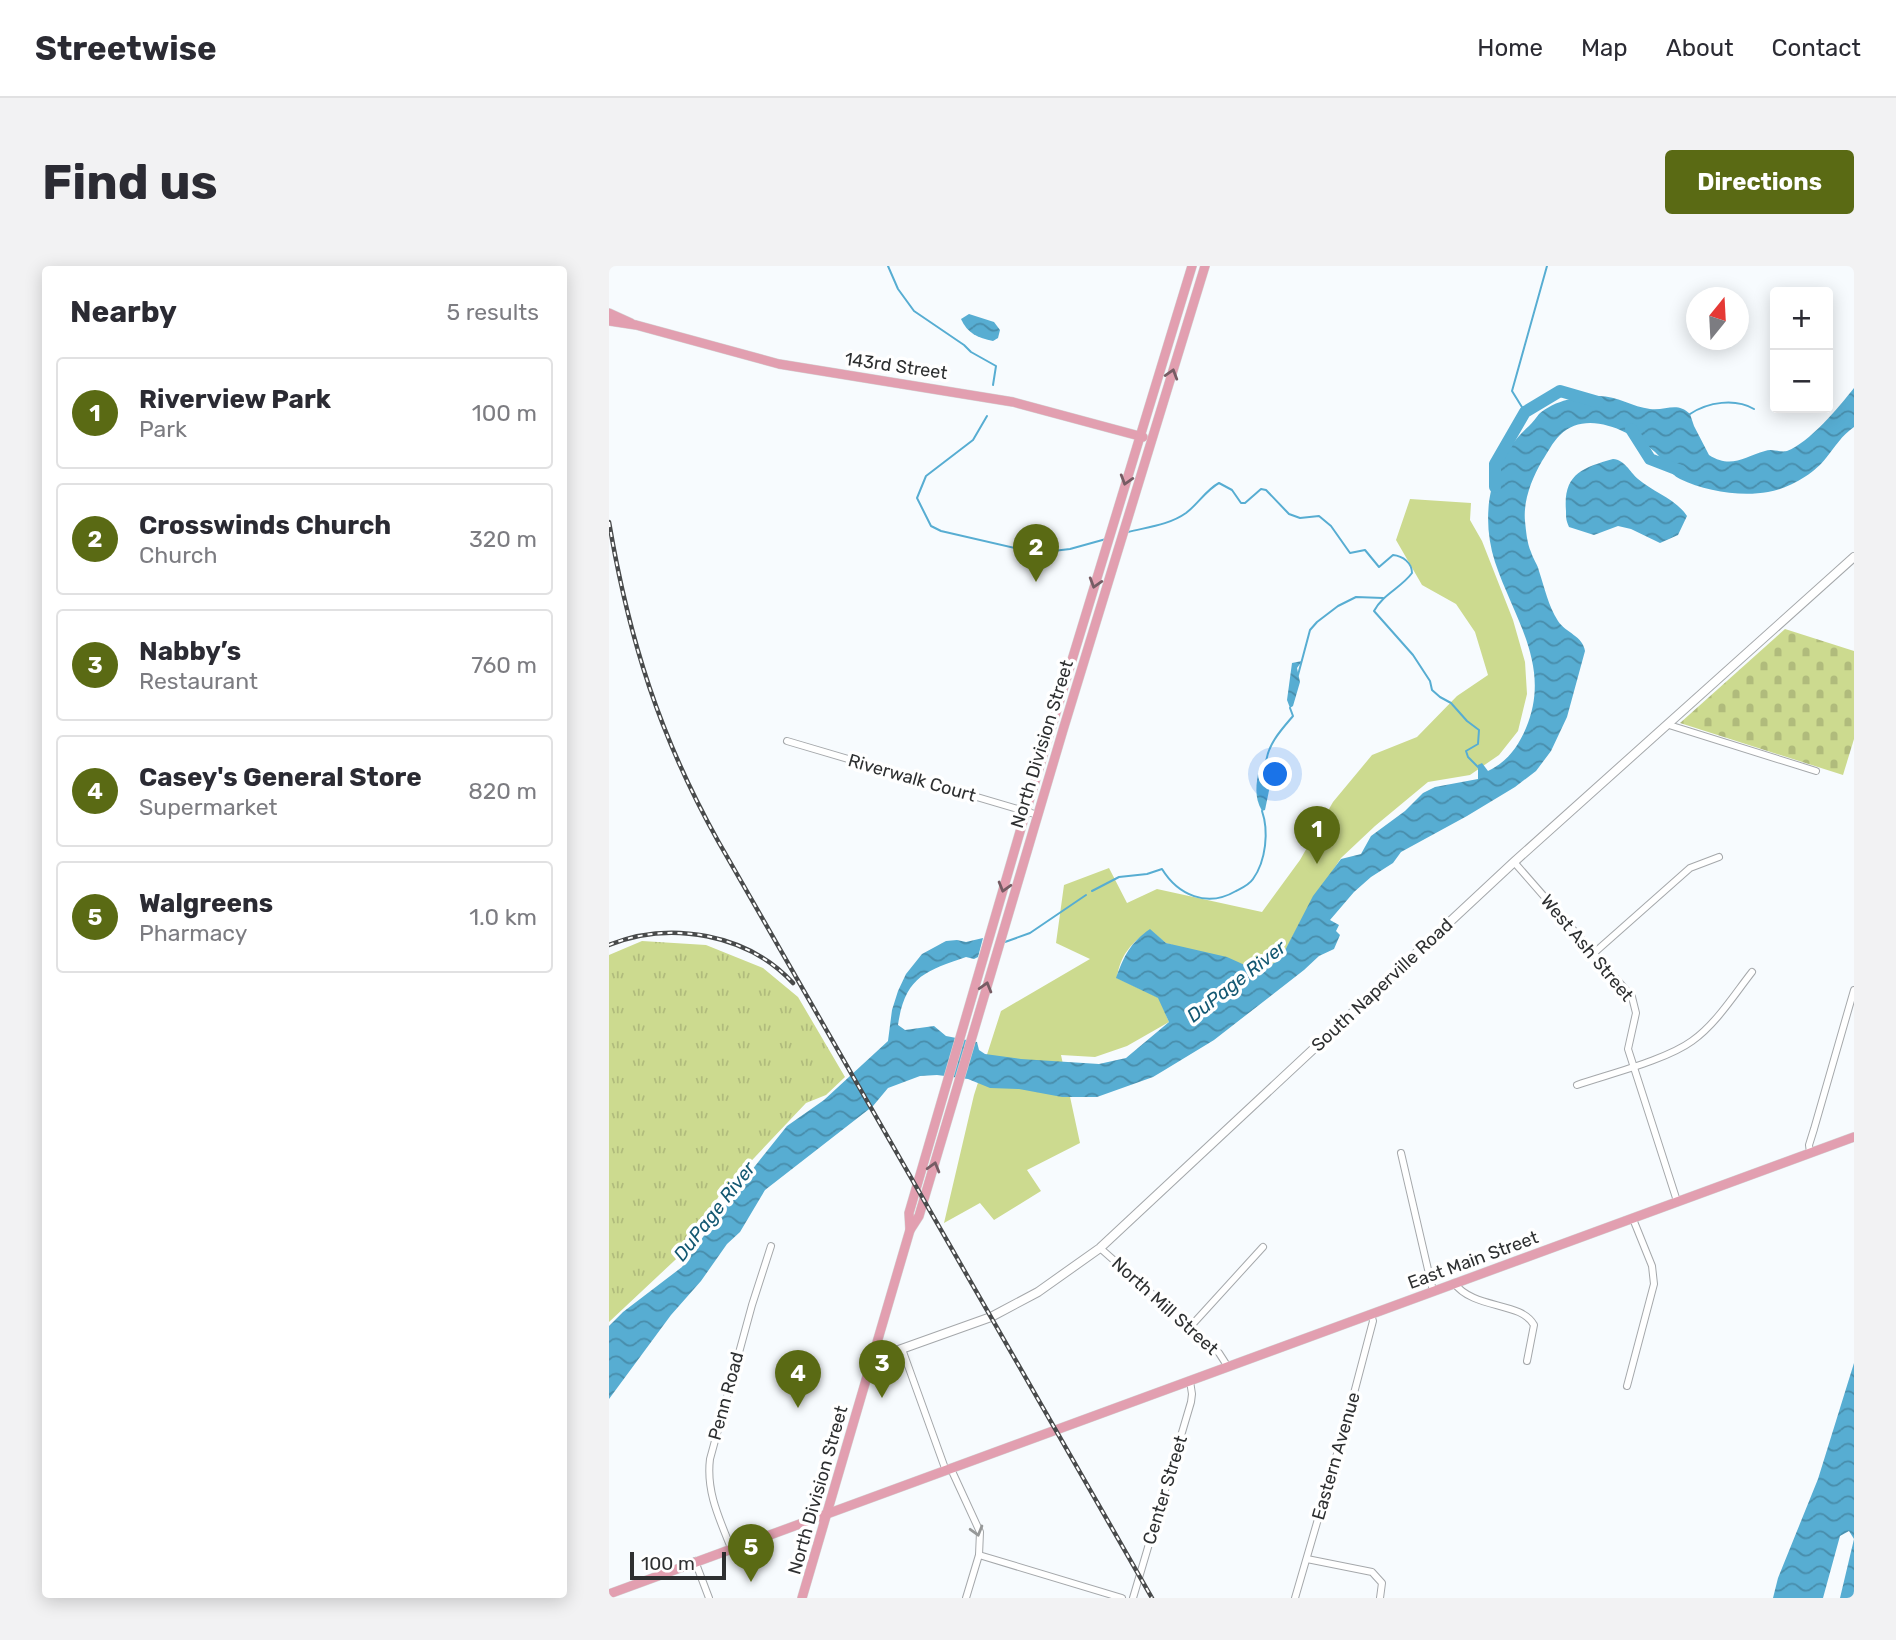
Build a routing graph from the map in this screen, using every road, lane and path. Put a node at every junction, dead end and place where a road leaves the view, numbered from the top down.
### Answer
1 (1192, 266) edge
2 (1205, 266) edge
3 (609, 313) edge
4 (609, 321) edge
5 (636, 325) junction
6 (1140, 436) junction
7 (1151, 439) junction
8 (1854, 557) edge
9 (1083, 621) junction
10 (1095, 625) junction
11 (1669, 725) junction
12 (787, 741) dead end
13 (1816, 771) dead end
14 (1026, 811) junction
15 (1038, 815) junction
16 (1719, 857) dead end
17 (1514, 862) junction
18 (1594, 953) junction
19 (1752, 972) dead end
20 (1854, 990) edge
21 (1633, 1066) junction
22 (1577, 1085) dead end
23 (1854, 1138) edge
24 (1401, 1153) dead end
25 (1810, 1153) junction
26 (1677, 1202) junction
27 (1633, 1219) junction
28 (909, 1230) junction
29 (772, 1246) dead end
30 (1263, 1247) dead end
31 (1100, 1248) junction
32 (1454, 1283) junction
33 (1433, 1291) junction
34 (1371, 1314) junction
35 (1191, 1326) junction
36 (876, 1347) junction
37 (902, 1349) junction
38 (1527, 1361) dead end
39 (1228, 1367) junction
40 (1190, 1381) junction
41 (1627, 1386) dead end
42 (948, 1470) junction
43 (826, 1515) junction
44 (731, 1548) junction
45 (979, 1555) junction
46 (1307, 1559) junction
47 (695, 1561) junction
48 (609, 1594) edge
49 (709, 1598) edge
50 (803, 1598) edge
51 (966, 1598) edge
52 (1122, 1598) edge
53 (1133, 1598) edge
54 (1295, 1598) edge
55 (1380, 1598) edge

1 - 6 main road, North Division Street
7 -> 2 main road, North Division Street
3 - 5 main road, 143rd Street
4 - 5 main road, 143rd Street
5 - 6 main road, 143rd Street
6 - 7 main road, 143rd Street
6 -> 9 main road, North Division Street
7 - 10 main road, North Division Street
8 - 11 main road, South Naperville Road
9 - 10 main road
9 - 14 main road, North Division Street
10 - 15 main road, North Division Street
11 - 13 street
11 - 17 main road, South Naperville Road
12 - 14 street, Riverwalk Court
14 - 15 street, Riverwalk Court
14 -> 28 main road, North Division Street
28 -> 15 main road, North Division Street
16 - 18 street
17 - 18 street, West Ash Street
17 - 31 main road, South Naperville Road
18 - 21 street, West Ash Street
19 - 21 street
20 - 25 street
21 - 22 street
21 - 26 street, West Ash Street
23 - 25 main road, East Main Street
24 - 33 street
25 - 26 main road, East Main Street
26 - 27 main road, East Main Street
27 - 32 main road, East Main Street
27 - 41 street
28 - 36 main road, North Division Street
29 - 44 street, Penn Road
30 - 35 street
31 - 35 street, North Mill Street
31 - 37 main road, South Naperville Road
32 - 33 main road, East Main Street
32 - 38 street
33 - 34 main road, East Main Street
34 - 39 main road, East Main Street
34 - 46 street, Eastern Avenue
35 - 39 street, North Mill Street
36 - 37 main road, South Naperville Road
36 - 43 main road, North Division Street
37 - 42 street
39 - 40 main road, East Main Street
40 - 42 main road, East Main Street
40 - 53 street, Center Street
42 - 43 main road
42 -> 45 street
43 - 44 main road
43 - 50 main road, North Division Street
44 - 47 main road
45 - 51 street
45 - 52 street
46 - 54 street, Eastern Avenue
46 - 55 street
47 - 48 main road
47 - 49 street

